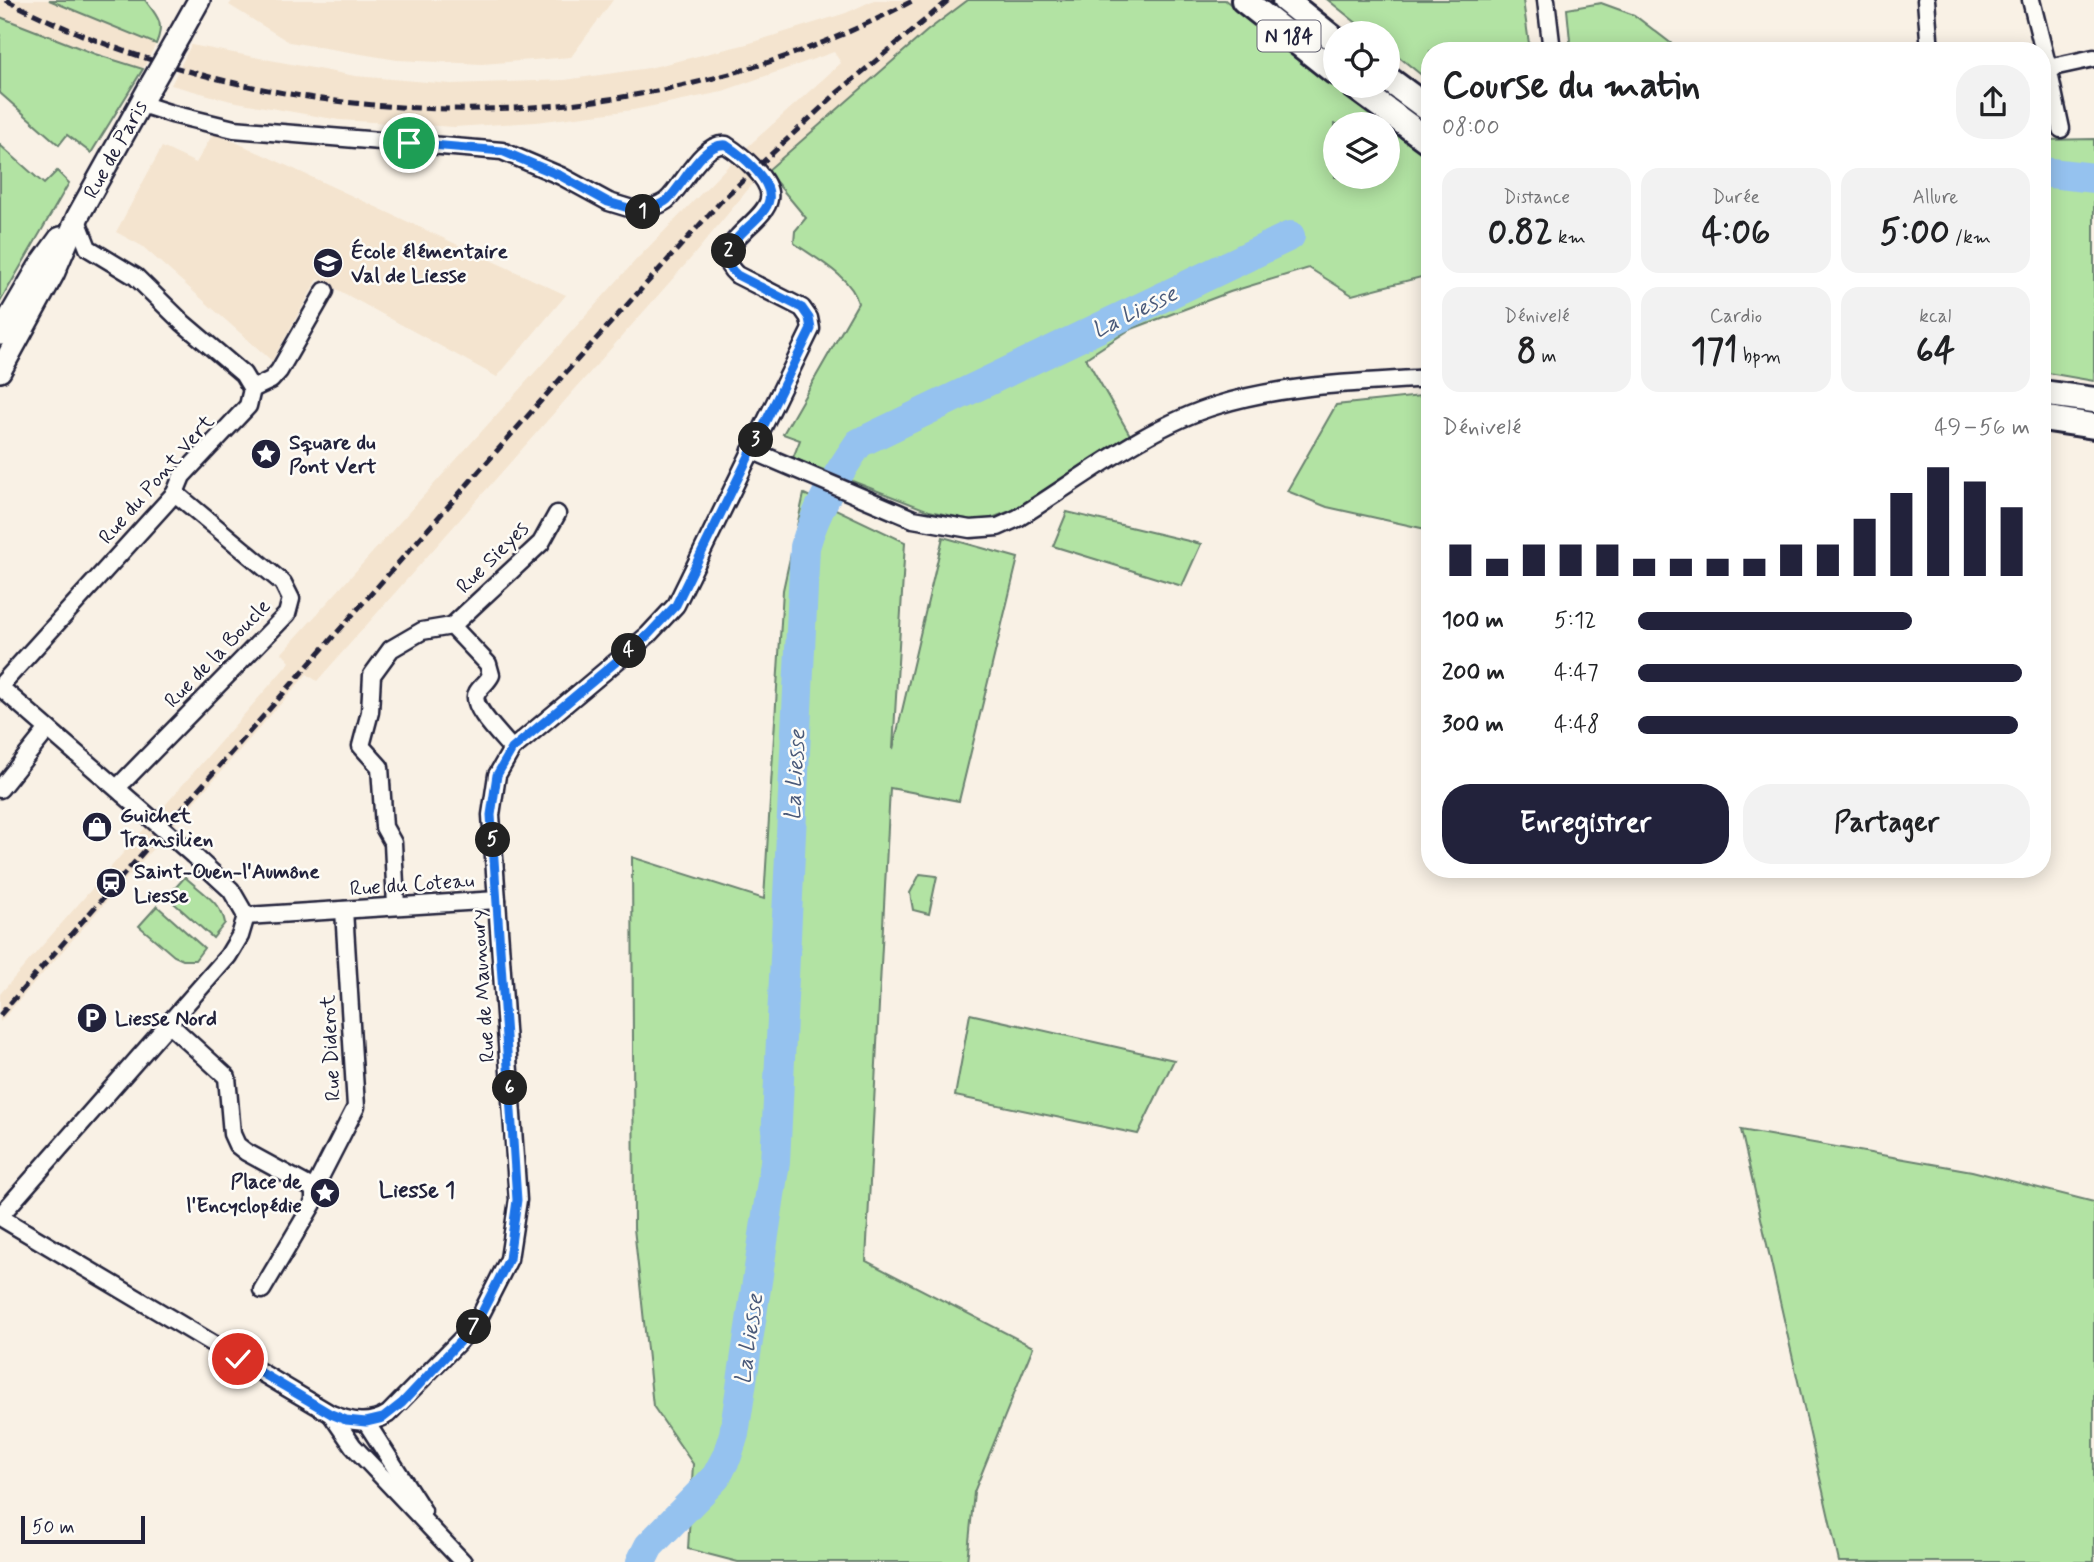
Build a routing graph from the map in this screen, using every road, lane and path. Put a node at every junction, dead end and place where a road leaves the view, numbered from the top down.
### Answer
1 (1244, 0) edge
2 (1285, 0) edge
3 (1546, 0) edge
4 (1926, 0) edge
5 (2031, 0) edge
6 (199, 4) edge
7 (1323, 30) edge
8 (1550, 42) edge
9 (1929, 42) edge
10 (2042, 42) edge
11 (2094, 58) edge
12 (1323, 63) edge
13 (2051, 67) edge
14 (2051, 82) edge
15 (1400, 88) edge
16 (1370, 98) edge
17 (1421, 103) edge
18 (141, 104) junction
19 (2061, 129) dead end
20 (1421, 135) edge
21 (78, 218) junction
22 (325, 291) dead end
23 (0, 334) edge
24 (0, 371) edge
25 (1421, 378) edge
26 (252, 389) junction
27 (2051, 394) edge
28 (2094, 400) edge
29 (2051, 419) edge
30 (2094, 426) edge
31 (751, 450) junction
32 (175, 493) junction
33 (557, 514) dead end
34 (452, 626) junction
35 (0, 687) edge
36 (48, 729) junction
37 (512, 749) junction
38 (0, 789) edge
39 (120, 791) junction
40 (496, 900) junction
41 (396, 906) junction
42 (344, 910) junction
43 (246, 916) junction
44 (169, 1023) junction
45 (314, 1189) junction
46 (0, 1216) edge
47 (262, 1290) dead end
48 (331, 1414) junction
49 (366, 1422) junction
50 (438, 1535) junction
51 (463, 1562) edge

1 - 12 highway, N 184
2 - 7 highway, N 184
3 - 8 street
4 - 9 street
5 - 10 street
6 - 18 main road, Rue de Paris, bridge
11 - 13 street
14 - 19 street
15 - 17 highway
16 - 20 highway
18 - 21 main road, Rue de Paris
18 - 31 street
21 - 23 main road, Rue de Paris
21 - 24 main road, Rue de Paris
21 - 26 street
22 - 26 street, Rue du Pont Vert
25 - 31 street
26 - 32 street, Rue du Pont Vert
27 - 28 highway
29 - 30 highway
31 - 37 street
32 - 35 street, Rue du Pont Vert
32 - 39 street, Rue de la Boucle
33 - 34 street, Rue Sieyes
34 - 37 street
34 - 41 street
35 - 36 street
36 - 38 street
36 - 39 street
37 - 40 street, Rue de Maunoury
39 - 43 street, bridge
40 - 41 street, Rue du Coteau
40 - 49 street, Rue de Maunoury
41 - 42 street, Rue du Coteau
42 - 43 street, Rue du Coteau
42 - 45 street, Rue Diderot
43 - 44 street
44 - 45 street
44 - 46 street
45 - 47 street, Rue Diderot
46 - 48 street
48 - 49 street
48 - 50 street
49 - 50 street
50 - 51 street

